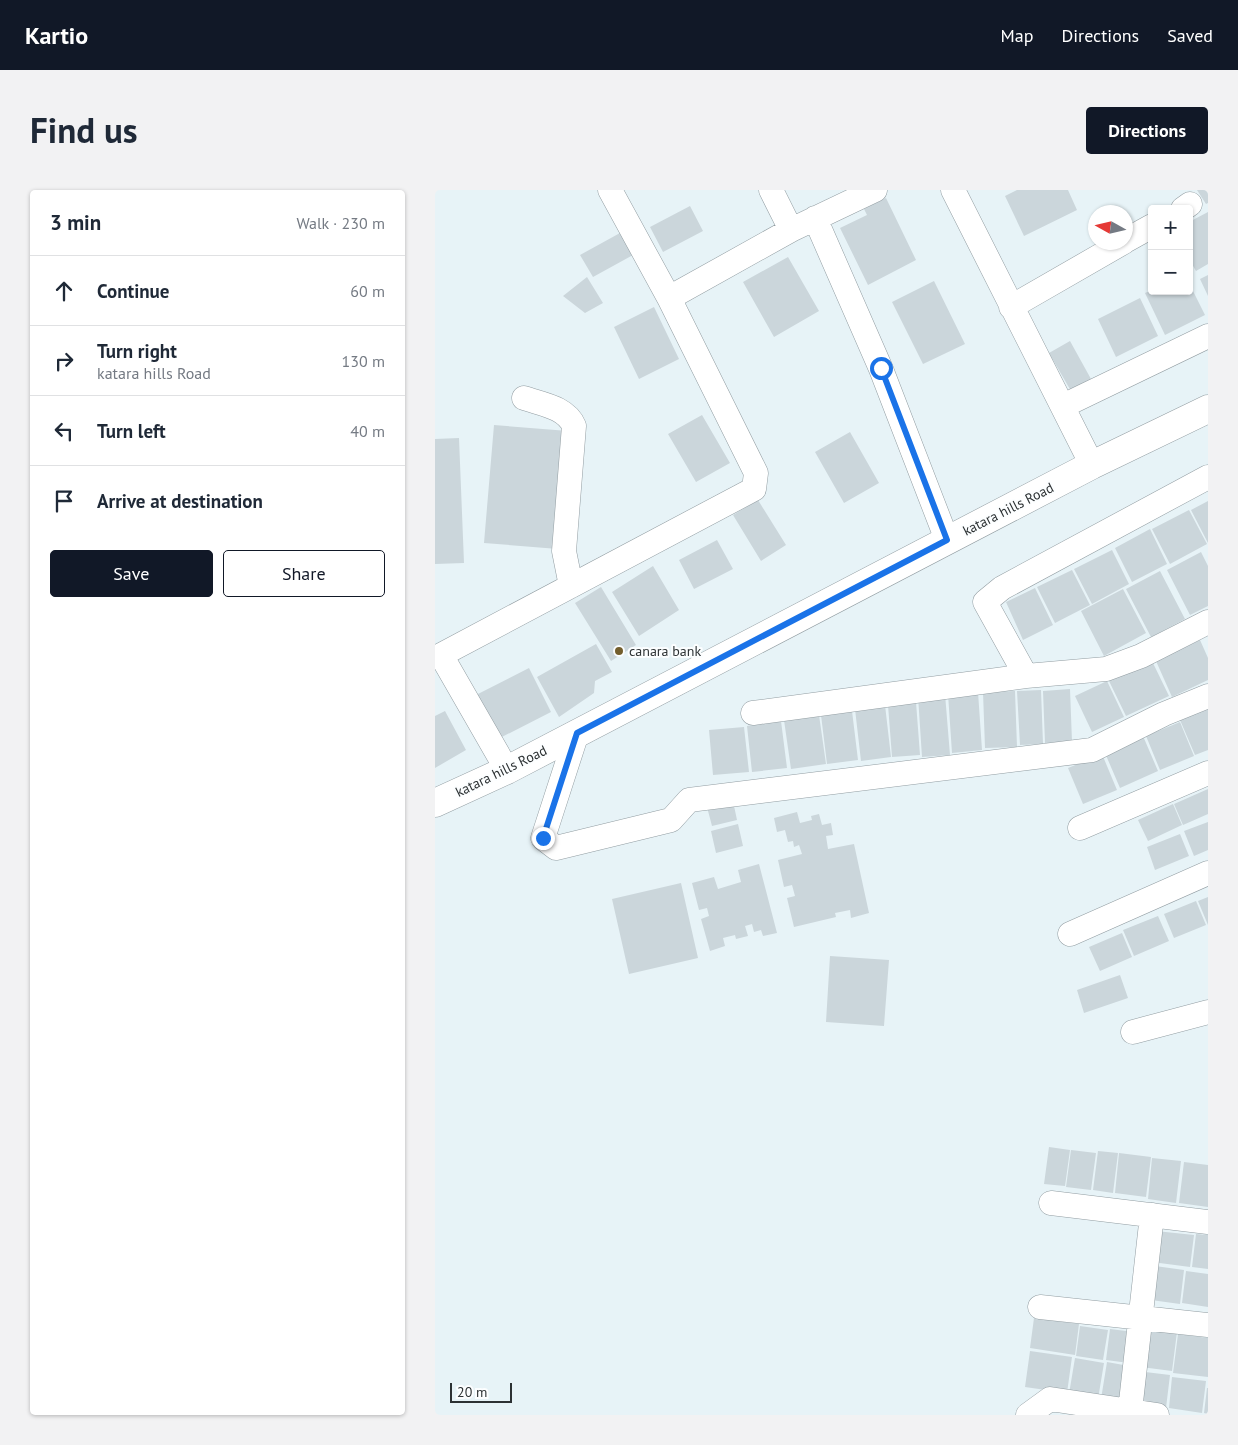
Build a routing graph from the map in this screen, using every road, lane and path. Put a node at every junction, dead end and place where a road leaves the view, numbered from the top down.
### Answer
1 (610, 190) edge
2 (771, 190) edge
3 (875, 190) edge
4 (958, 192) edge
5 (815, 218) junction
6 (1148, 228) edge
7 (791, 230) junction
8 (1133, 237) edge
9 (1111, 250) edge
10 (669, 298) junction
11 (1011, 307) junction
12 (1208, 336) edge
13 (524, 398) dead end
14 (1063, 406) junction
15 (1208, 410) edge
16 (1092, 465) junction
17 (1208, 477) edge
18 (947, 540) junction
19 (571, 586) junction
20 (1208, 622) edge
21 (1026, 676) junction
22 (1208, 696) edge
23 (753, 713) dead end
24 (577, 733) junction
25 (507, 770) junction
26 (1208, 773) edge
27 (435, 802) edge
28 (1080, 828) dead end
29 (1208, 873) edge
30 (1070, 934) dead end
31 (1208, 1012) edge
32 (1133, 1032) dead end
33 (1051, 1203) dead end
34 (1153, 1215) junction
35 (1208, 1222) edge
36 (1040, 1307) dead end
37 (1141, 1317) junction
38 (1208, 1325) edge
39 (1130, 1411) junction
40 (1028, 1415) edge
41 (1157, 1415) edge

1 - 10 street
2 - 7 street
3 - 5 street
4 - 11 street
5 - 7 street
5 - 18 street
6 - 8 street
7 - 10 street
9 - 11 street
10 - 19 street
11 - 14 street
12 - 14 street
13 - 19 street
14 - 16 street
15 - 16 main road, katara hills Road
16 - 18 main road, katara hills Road
17 - 21 street
18 - 24 main road, katara hills Road
19 - 25 street
20 - 21 street
21 - 23 street
22 - 24 street
24 - 25 main road, katara hills Road
25 - 27 main road, katara hills Road
26 - 28 street
29 - 30 street
31 - 32 street
33 - 34 street
34 - 35 street
34 - 37 street
36 - 37 street
37 - 38 street
37 - 39 street
39 - 40 street
39 - 41 street

